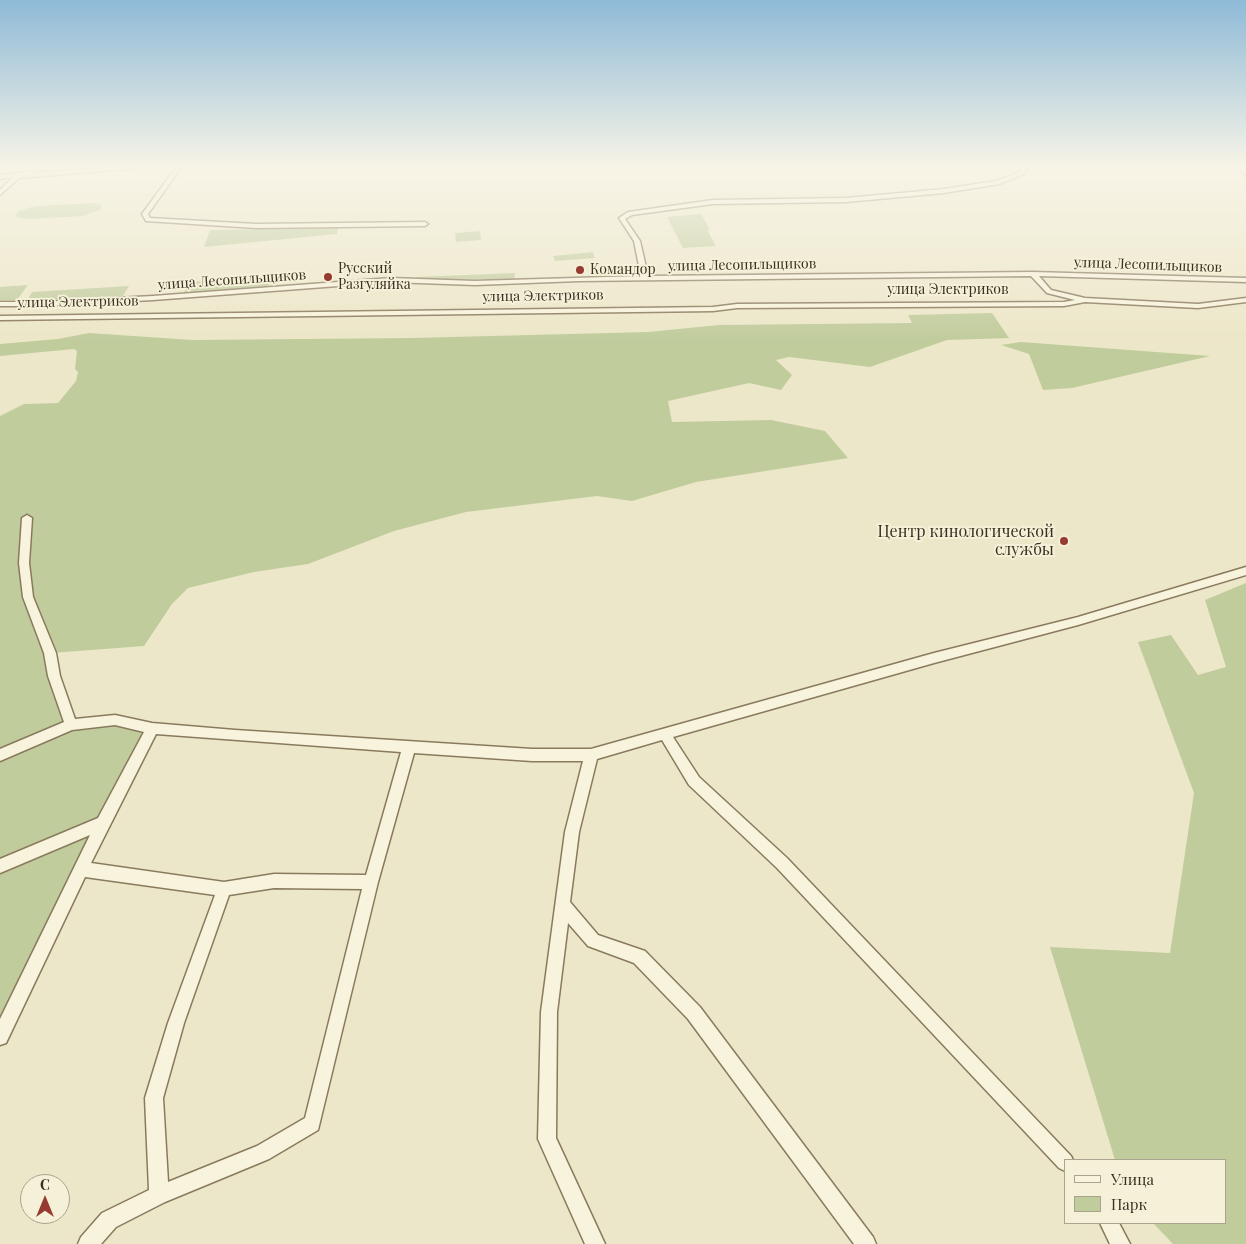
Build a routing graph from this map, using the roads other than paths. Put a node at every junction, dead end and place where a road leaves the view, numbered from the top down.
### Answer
1 (203, 223) edge
2 (626, 223) edge
3 (425, 224) dead end
4 (1032, 274) junction
5 (645, 278) junction
6 (1246, 280) edge
7 (1085, 300) junction
8 (1246, 300) edge
9 (0, 304) edge
10 (42, 304) junction
11 (0, 318) edge
12 (21, 318) junction
13 (0, 328) edge
14 (27, 518) dead end
15 (1246, 571) edge
16 (71, 725) junction
17 (152, 728) junction
18 (665, 735) junction
19 (409, 746) junction
20 (0, 755) edge
21 (591, 755) junction
22 (103, 823) junction
23 (0, 866) edge
24 (81, 870) junction
25 (371, 882) junction
26 (224, 889) junction
27 (562, 904) junction
28 (0, 1038) edge
29 (1064, 1161) edge
30 (159, 1195) junction
31 (1110, 1224) edge
32 (88, 1244) edge
33 (595, 1244) edge
34 (866, 1244) edge
35 (1120, 1244) edge

1 - 3 street
2 - 5 street
4 - 5 street, улица Лесопильщиков
4 - 6 street, улица Лесопильщиков
4 - 7 street
5 - 10 street, улица Лесопильщиков
7 - 8 street
7 - 12 street, улица Электриков
9 - 10 street, улица Лесопильщиков
10 - 12 street
11 - 12 street, улица Электриков
12 - 13 street
14 - 16 street
15 - 18 street
16 - 17 street
16 - 20 street
17 - 19 street
17 - 22 street
18 - 21 street
18 - 29 street
19 - 21 street
19 - 25 street
21 - 27 street
22 - 23 street
22 - 24 street
24 - 26 street
24 - 28 street
25 - 26 street
25 - 30 street
26 - 30 street
27 - 33 street
27 - 34 street
30 - 32 street
31 - 35 street

